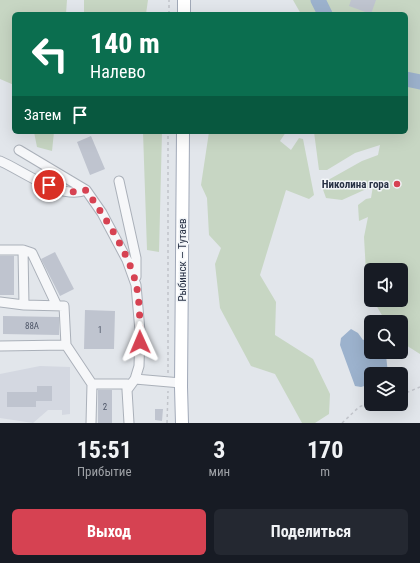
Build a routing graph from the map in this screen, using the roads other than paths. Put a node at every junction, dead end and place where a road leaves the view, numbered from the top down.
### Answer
1 (184, 0) edge
2 (184, 12) edge
3 (183, 134) edge
4 (19, 150) dead end
5 (0, 161) edge
6 (119, 180) dead end
7 (86, 190) junction
8 (0, 250) edge
9 (23, 250) junction
10 (136, 285) junction
11 (0, 302) edge
12 (24, 305) junction
13 (57, 306) junction
14 (66, 345) junction
15 (0, 346) edge
16 (135, 379) junction
17 (92, 384) junction
18 (181, 385) junction
19 (127, 390) junction
20 (91, 423) edge
21 (129, 423) edge
22 (179, 423) edge
23 (182, 423) edge

1 - 2 main road
3 - 18 main road, Рыбинск — Тутаев
4 - 7 lane
5 - 7 lane
6 - 10 lane
7 - 10 lane
8 - 9 lane
9 - 12 lane
9 - 13 lane
10 - 16 lane
11 - 12 lane
12 - 13 lane
13 - 14 lane
14 - 15 lane
14 - 17 lane
16 - 18 lane
16 - 19 lane
17 - 19 lane
17 - 20 lane
18 - 22 main road
18 - 23 main road
19 - 21 lane

